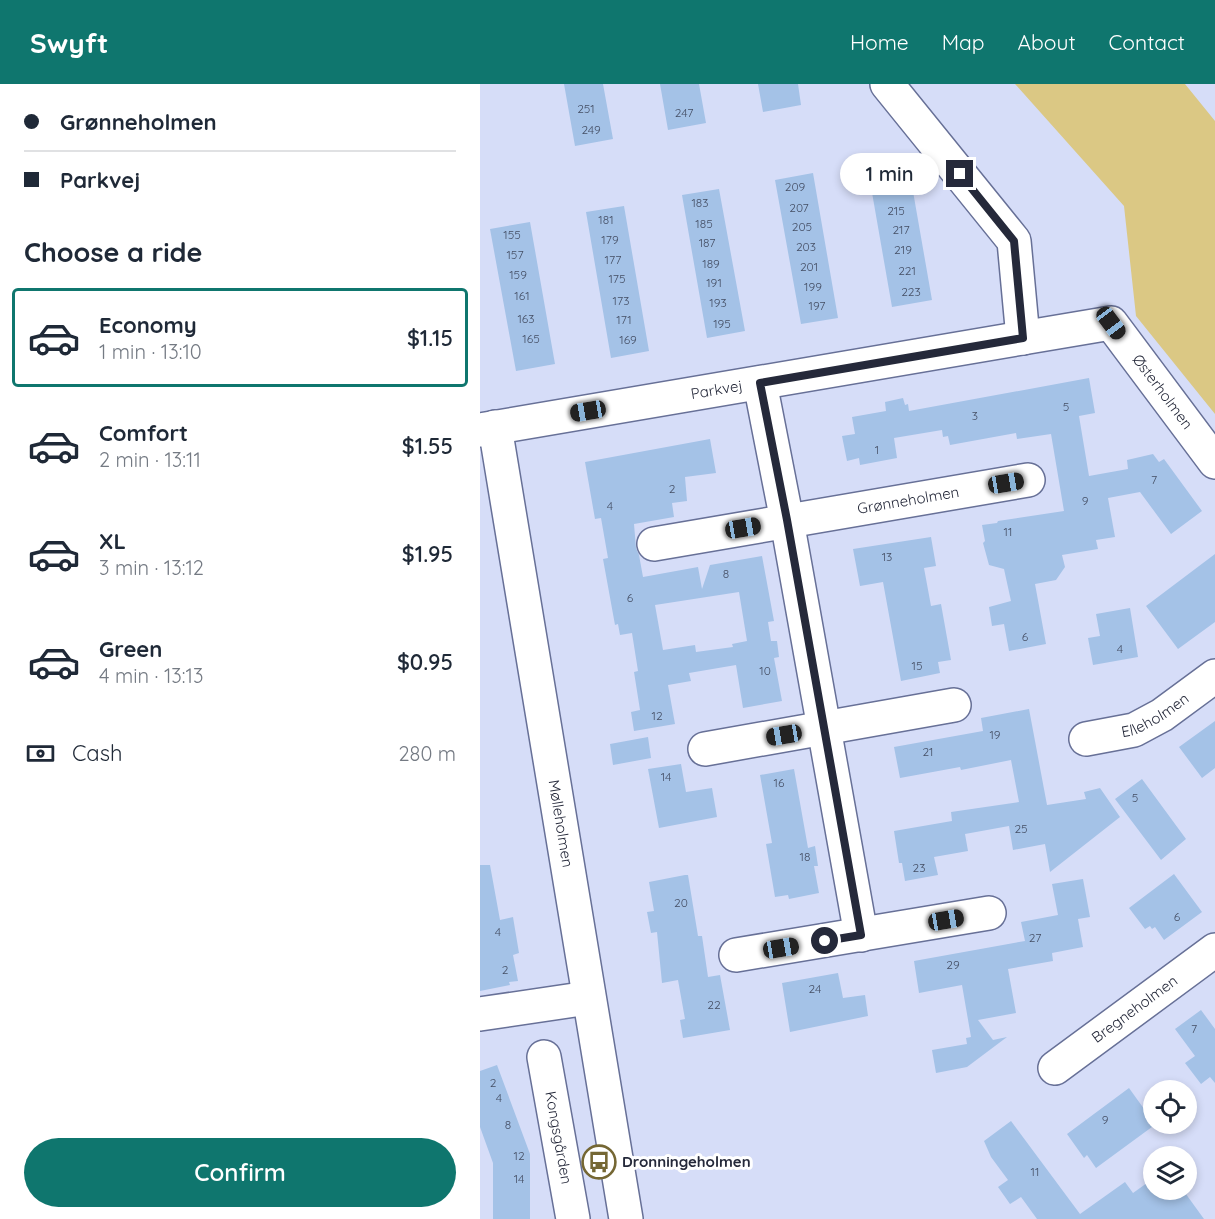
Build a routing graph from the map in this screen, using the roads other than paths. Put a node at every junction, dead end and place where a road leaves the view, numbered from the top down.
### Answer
1 (887, 84) edge
2 (1111, 323) joint
3 (1023, 338) junction
4 (760, 383) junction
5 (487, 429) edge
6 (1215, 462) edge
7 (1029, 480) dead end
8 (787, 520) junction
9 (654, 544) dead end
10 (1215, 676) edge
11 (954, 705) dead end
12 (824, 729) junction
13 (1086, 739) dead end
14 (705, 749) dead end
15 (989, 913) dead end
16 (861, 935) junction
17 (1215, 950) edge
18 (736, 955) dead end
19 (588, 998) junction
20 (480, 1014) edge
21 (544, 1057) dead end
22 (1055, 1068) dead end
23 (573, 1219) edge
24 (626, 1219) edge

1 - 3 street
2 - 3 street, Parkvej
2 - 6 street, Østerholmen
3 - 4 street, Parkvej
4 - 5 street, Parkvej
4 - 8 street
5 - 19 street, Mølleholmen
7 - 8 street, Grønneholmen
8 - 9 street, Grønneholmen
8 - 12 street
10 - 13 street, Elleholmen
11 - 12 street
12 - 14 street
12 - 16 street
15 - 16 street
16 - 18 street
17 - 22 street, Bregneholmen
19 - 20 street
19 - 24 street, Mølleholmen
21 - 23 street, Kongsgården

